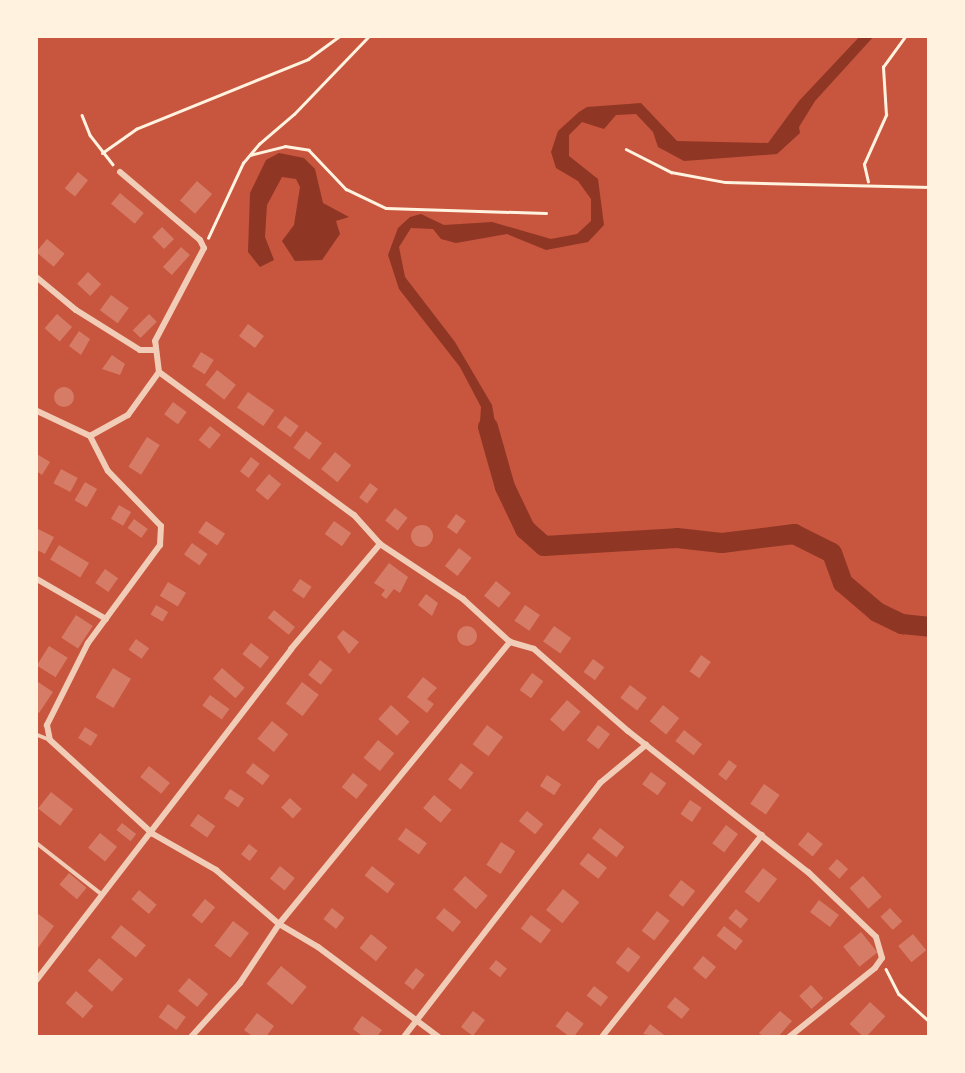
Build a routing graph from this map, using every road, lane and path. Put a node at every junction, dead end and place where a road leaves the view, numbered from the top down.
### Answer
1 (341, 35) edge
2 (370, 35) edge
3 (906, 35) edge
4 (82, 115) dead end
5 (626, 149) dead end
6 (102, 153) junction
7 (250, 155) junction
8 (120, 172) joint
9 (869, 184) junction
10 (930, 187) edge
11 (546, 213) dead end
12 (204, 248) junction
13 (35, 276) edge
14 (154, 350) junction
15 (160, 372) junction
16 (35, 410) edge
17 (90, 436) junction
18 (380, 544) junction
19 (35, 578) edge
20 (106, 619) junction
21 (510, 642) junction
22 (35, 734) edge
23 (50, 740) junction
24 (646, 745) junction
25 (153, 834) junction
26 (762, 835) junction
27 (35, 842) edge
28 (101, 894) junction
29 (279, 924) junction
30 (882, 958) junction
31 (35, 982) edge
32 (416, 1020) junction
33 (930, 1022) edge
34 (190, 1038) edge
35 (404, 1038) edge
36 (440, 1038) edge
37 (602, 1038) edge
38 (788, 1038) edge

1 - 6 path
2 - 7 path
3 - 9 path
4 - 6 path
5 - 9 path
6 - 8 path
7 - 11 path
7 - 12 path
8 - 12 street
9 - 10 path
12 - 14 street
13 - 14 street
14 - 15 street
15 - 17 street
15 - 18 street
16 - 17 street
17 - 20 street
18 - 21 street
18 - 25 street
19 - 20 street
20 - 23 street
21 - 24 street
21 - 29 street
22 - 23 lane
23 - 25 street
24 - 26 street
24 - 32 street
25 - 28 street
25 - 29 street
26 - 30 street
26 - 37 street
27 - 28 lane
28 - 31 street
29 - 32 street
29 - 34 street
30 - 33 path
30 - 38 street
32 - 35 street
32 - 36 street

